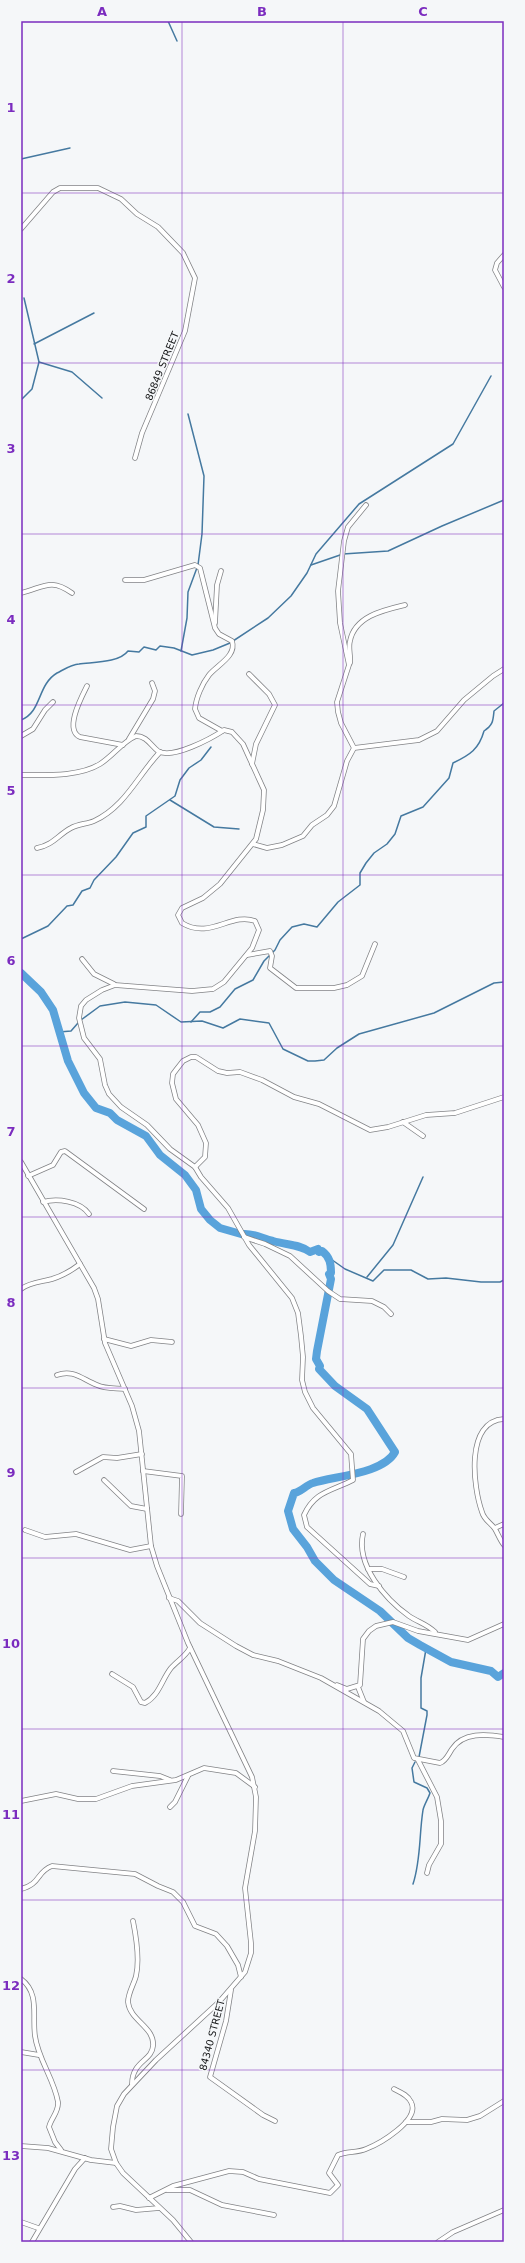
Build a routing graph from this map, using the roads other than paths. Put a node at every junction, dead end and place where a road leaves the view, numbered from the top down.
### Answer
1 (21, 229) edge
2 (504, 256) edge
3 (504, 286) edge
4 (135, 458) dead end
5 (366, 505) dead end
6 (221, 571) dead end
7 (125, 580) dead end
8 (21, 593) edge
9 (72, 593) dead end
10 (405, 605) dead end
11 (215, 628) junction
12 (349, 665) junction
13 (504, 669) edge
14 (249, 674) dead end
15 (152, 683) dead end
16 (87, 686) dead end
17 (54, 702) dead end
18 (222, 731) junction
19 (21, 736) edge
20 (127, 741) junction
21 (122, 745) junction
22 (354, 748) junction
23 (160, 752) junction
24 (252, 764) junction
25 (21, 775) edge
26 (253, 844) junction
27 (37, 848) dead end
28 (375, 944) dead end
29 (247, 955) junction
30 (82, 959) dead end
31 (115, 985) junction
32 (504, 1097) edge
33 (402, 1122) junction
34 (424, 1136) dead end
35 (21, 1162) edge
36 (195, 1167) junction
37 (28, 1176) junction
38 (43, 1202) junction
39 (144, 1209) dead end
40 (89, 1214) dead end
41 (244, 1237) junction
42 (80, 1264) junction
43 (21, 1289) edge
44 (391, 1314) dead end
45 (104, 1339) junction
46 (172, 1342) dead end
47 (57, 1375) dead end
48 (125, 1389) junction
49 (504, 1418) edge
50 (142, 1454) junction
51 (144, 1471) junction
52 (76, 1472) dead end
53 (104, 1480) dead end
54 (147, 1509) junction
55 (181, 1514) dead end
56 (504, 1524) edge
57 (494, 1528) junction
58 (25, 1530) dead end
59 (362, 1534) dead end
60 (504, 1545) edge
61 (151, 1546) junction
62 (368, 1569) junction
63 (404, 1577) dead end
64 (378, 1586) junction
65 (169, 1598) junction
66 (504, 1624) edge
67 (435, 1632) junction
68 (190, 1648) junction
69 (112, 1674) dead end
70 (321, 1678) junction
71 (358, 1687) junction
72 (364, 1702) junction
73 (504, 1737) edge
74 (418, 1760) junction
75 (113, 1771) dead end
76 (188, 1775) junction
77 (171, 1781) junction
78 (255, 1787) junction
79 (21, 1801) edge
80 (170, 1807) dead end
81 (427, 1872) dead end
82 (21, 1889) edge
83 (133, 1920) dead end
84 (241, 1977) junction
85 (21, 1979) edge
86 (230, 1990) junction
87 (21, 2052) edge
88 (39, 2055) junction
89 (132, 2084) junction
90 (394, 2089) dead end
91 (504, 2101) edge
92 (275, 2121) dead end
93 (406, 2122) junction
94 (21, 2146) edge
95 (61, 2150) junction
96 (85, 2158) junction
97 (116, 2163) junction
98 (161, 2191) junction
99 (149, 2198) junction
100 (113, 2207) dead end
101 (159, 2208) junction
102 (504, 2210) edge
103 (274, 2215) dead end
104 (21, 2222) edge
105 (38, 2228) junction
106 (32, 2242) edge
107 (191, 2242) edge
108 (438, 2242) edge

1 - 4 street, 86849 STREET
2 - 3 street
5 - 12 street
6 - 11 street
7 - 11 street
8 - 9 street
10 - 12 street
11 - 18 street
12 - 22 street
13 - 22 street
14 - 24 street
15 - 20 street
16 - 21 street
17 - 19 street
18 - 23 street
18 - 24 street
20 - 21 street
20 - 23 street
21 - 25 street
22 - 26 street
23 - 27 street
24 - 26 street
26 - 29 street
28 - 29 street
29 - 31 street
30 - 31 street
31 - 36 street
32 - 33 street
33 - 34 street
33 - 36 street
35 - 37 street
36 - 41 street
37 - 38 street
37 - 39 street
38 - 40 street
38 - 42 street
41 - 44 street
41 - 64 street
42 - 43 street
42 - 45 street
45 - 46 street
45 - 48 street
47 - 48 street
48 - 50 street
49 - 57 street
50 - 51 street
50 - 52 street
51 - 54 street
51 - 55 street
53 - 54 street
54 - 61 street
56 - 57 street
57 - 60 street
58 - 61 street
59 - 62 street
61 - 65 street
62 - 63 street
62 - 64 street
64 - 67 street
65 - 68 street
65 - 70 street
66 - 67 street
67 - 71 street
68 - 69 street
68 - 78 street
70 - 71 street
70 - 72 street
71 - 72 street
72 - 74 street
73 - 74 street
74 - 81 street
75 - 77 street
76 - 77 street
76 - 78 street
76 - 80 street
77 - 79 street
78 - 84 street
82 - 84 street
83 - 89 street
84 - 86 street
85 - 88 street
86 - 89 street
86 - 92 street, 84340 STREET
87 - 88 street
88 - 95 street
89 - 97 street
90 - 93 street
91 - 93 street
93 - 98 street
94 - 95 street
95 - 96 street
96 - 97 street
96 - 105 street
97 - 99 street
98 - 99 street
98 - 103 street
99 - 101 street
100 - 101 street
101 - 107 street
102 - 108 street
104 - 105 street
105 - 106 street

